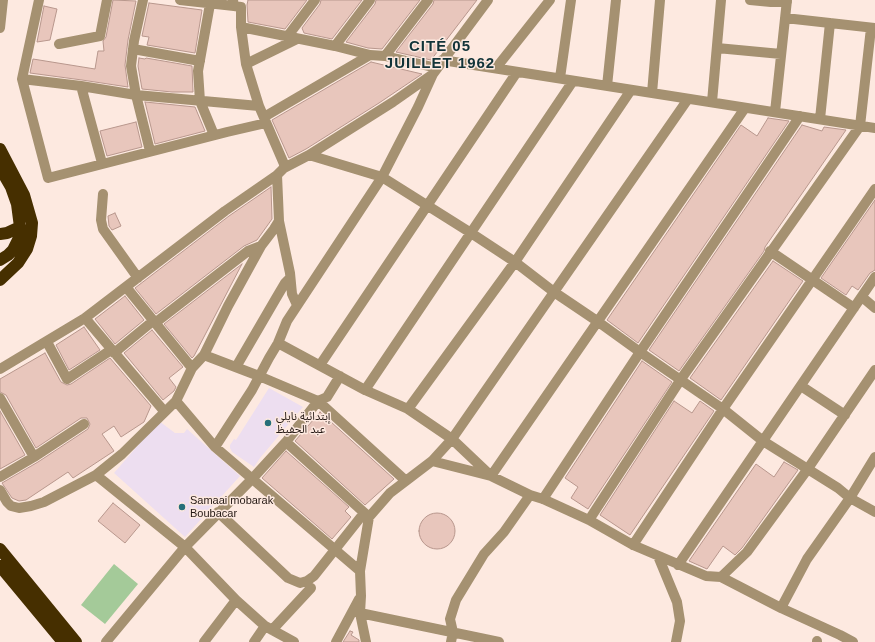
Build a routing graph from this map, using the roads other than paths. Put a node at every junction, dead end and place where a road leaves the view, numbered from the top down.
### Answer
1 (3, 0) edge
2 (39, 0) edge
3 (107, 0) edge
4 (143, 0) edge
5 (180, 0) edge
6 (315, 0) edge
7 (370, 0) edge
8 (428, 0) edge
9 (488, 0) edge
10 (550, 0) edge
11 (571, 0) edge
12 (616, 0) edge
13 (660, 0) edge
14 (721, 0) edge
15 (750, 0) edge
16 (787, 1) edge
17 (230, 3) edge
18 (210, 4) junction
19 (785, 18) junction
20 (830, 23) junction
21 (241, 27) junction
22 (0, 28) edge
23 (873, 28) edge
24 (292, 38) junction
25 (59, 44) dead end
26 (335, 46) junction
27 (133, 48) junction
28 (717, 48) junction
29 (781, 54) junction
30 (370, 55) junction
31 (385, 56) junction
32 (200, 61) junction
33 (246, 64) junction
34 (437, 67) junction
35 (496, 68) junction
36 (517, 72) junction
37 (560, 78) junction
38 (22, 79) junction
39 (574, 81) junction
40 (81, 86) junction
41 (607, 86) junction
42 (631, 90) junction
43 (652, 93) junction
44 (136, 94) junction
45 (688, 99) junction
46 (200, 101) junction
47 (712, 102) junction
48 (259, 106) junction
49 (745, 108) junction
50 (775, 112) junction
51 (800, 116) junction
52 (820, 119) junction
53 (265, 120) junction
54 (860, 126) junction
55 (875, 128) edge
56 (214, 135) junction
57 (0, 149) edge
58 (150, 151) junction
59 (309, 155) junction
60 (102, 164) junction
61 (0, 168) edge
62 (280, 171) junction
63 (382, 177) junction
64 (875, 189) edge
65 (103, 194) dead end
66 (427, 206) junction
67 (279, 221) junction
68 (20, 227) junction
69 (471, 233) junction
70 (0, 234) edge
71 (261, 246) junction
72 (770, 250) junction
73 (0, 260) edge
74 (515, 262) junction
75 (138, 278) junction
76 (290, 278) junction
77 (875, 278) edge
78 (0, 280) edge
79 (812, 280) junction
80 (126, 287) junction
81 (554, 292) junction
82 (862, 297) junction
83 (297, 305) junction
84 (854, 308) junction
85 (875, 308) edge
86 (85, 318) junction
87 (598, 321) junction
88 (154, 322) junction
89 (47, 342) junction
90 (278, 343) junction
91 (113, 351) junction
92 (640, 352) junction
93 (204, 355) junction
94 (320, 365) junction
95 (236, 367) junction
96 (192, 368) junction
97 (0, 369) edge
98 (875, 370) edge
99 (259, 376) junction
100 (340, 376) junction
101 (681, 379) junction
102 (801, 386) junction
103 (365, 390) junction
104 (0, 398) edge
105 (176, 401) junction
106 (318, 401) junction
107 (408, 409) junction
108 (724, 409) junction
109 (164, 411) junction
110 (845, 415) junction
111 (84, 424) dead end
112 (452, 439) junction
113 (763, 440) junction
114 (286, 442) junction
115 (215, 447) junction
116 (34, 457) junction
117 (875, 457) edge
118 (432, 461) junction
119 (807, 470) junction
120 (96, 475) junction
121 (491, 476) junction
122 (0, 477) edge
123 (252, 479) junction
124 (406, 481) junction
125 (0, 490) edge
126 (530, 495) junction
127 (850, 498) junction
128 (543, 499) junction
129 (218, 512) junction
130 (875, 512) edge
131 (366, 515) junction
132 (589, 520) junction
133 (633, 545) junction
134 (185, 546) junction
135 (0, 549) edge
136 (335, 550) junction
137 (658, 556) junction
138 (678, 565) junction
139 (0, 566) edge
140 (360, 571) junction
141 (721, 577) junction
142 (312, 588) dead end
143 (361, 596) junction
144 (236, 600) junction
145 (781, 608) junction
146 (360, 613) junction
147 (268, 628) junction
148 (453, 632) junction
149 (63, 642) edge
150 (76, 642) edge
151 (106, 642) edge
152 (204, 642) edge
153 (254, 642) edge
154 (293, 642) edge
155 (336, 642) edge
156 (366, 642) edge
157 (451, 642) edge
158 (499, 642) edge
159 (676, 642) edge
160 (853, 642) edge

1 - 22 street
2 - 38 street
3 - 25 street
4 - 27 street
5 - 18 street
6 - 24 street
7 - 26 street
8 - 31 street
9 - 34 street
10 - 35 street
11 - 37 street
12 - 41 street
13 - 43 street
14 - 28 street
15 - 16 street
16 - 19 street
17 - 18 street
17 - 21 street
18 - 32 street
19 - 20 street
19 - 29 street
20 - 23 street
20 - 52 street
21 - 24 street
21 - 33 street
23 - 54 street
24 - 26 street
24 - 33 street
26 - 30 street
27 - 32 street
27 - 44 street
28 - 29 street
28 - 47 street
29 - 50 street
30 - 31 street
30 - 53 street
31 - 34 street
32 - 46 street
33 - 48 street
34 - 35 street
34 - 59 street
34 - 63 street
35 - 36 street
36 - 37 street
36 - 66 street
37 - 39 street
38 - 40 street
38 - 60 street
39 - 41 street
39 - 69 street
40 - 44 street
40 - 60 street
41 - 42 street
42 - 43 street
42 - 74 street
43 - 45 street
44 - 46 street
44 - 58 street
45 - 47 street
45 - 81 street
46 - 48 street
46 - 56 street
47 - 49 street
48 - 53 street
49 - 50 street
49 - 87 street
50 - 51 street
51 - 52 street
51 - 92 street
52 - 54 street
53 - 56 street
53 - 62 street
54 - 55 street
54 - 72 street
56 - 58 street
57 - 78 highway
58 - 60 street
59 - 62 street
59 - 63 street
61 - 68 highway
62 - 67 street
62 - 75 street
63 - 66 street
63 - 83 street
64 - 79 street
65 - 75 street
66 - 69 street
66 - 94 street
67 - 71 street
67 - 76 street
68 - 70 highway
68 - 73 highway
69 - 74 street
69 - 103 street
71 - 88 street
71 - 93 street
72 - 79 street
72 - 101 street
74 - 81 street
74 - 107 street
75 - 80 street
76 - 83 street
76 - 95 street
77 - 82 street
79 - 84 street
79 - 108 street
80 - 86 street
80 - 88 street
81 - 87 street
81 - 112 street
82 - 84 street
82 - 85 street
83 - 90 street
84 - 102 street
86 - 89 street
86 - 91 street
87 - 92 street
87 - 121 street
88 - 91 street
88 - 96 street
89 - 91 street
89 - 97 street
90 - 94 street
90 - 99 street
91 - 109 street
92 - 101 street
92 - 128 street
93 - 95 street
93 - 96 street
94 - 100 street
95 - 99 street
96 - 105 street
98 - 110 street
99 - 106 street
99 - 115 street
100 - 103 street
100 - 106 street
101 - 108 street
101 - 132 street
102 - 110 street
102 - 113 street
103 - 107 street
104 - 116 street
105 - 109 street
105 - 115 street
106 - 114 street
106 - 124 street
107 - 112 street
108 - 113 street
108 - 133 street
109 - 120 street
110 - 119 street
111 - 116 street
112 - 118 street
112 - 121 street
113 - 119 street
113 - 138 street
114 - 123 street
114 - 131 street
115 - 123 street
116 - 122 street
117 - 127 street
118 - 121 street
118 - 124 street
119 - 127 street
119 - 141 street
120 - 125 street
120 - 134 street
121 - 126 street
123 - 129 street
123 - 136 street
124 - 131 street
126 - 128 street
126 - 148 street
127 - 130 street
127 - 145 street
128 - 132 street
129 - 134 street
129 - 136 street
131 - 136 street
131 - 140 street
132 - 133 street
133 - 137 street
134 - 144 street
134 - 151 street
135 - 150 highway
136 - 140 street
137 - 138 street
137 - 159 street
138 - 141 street
139 - 149 highway
140 - 143 street
141 - 145 street
142 - 147 street
143 - 146 street
143 - 155 street
144 - 147 street
144 - 152 street
145 - 160 street
146 - 148 street
146 - 156 street
147 - 153 street
147 - 154 street
148 - 157 street
148 - 158 street

